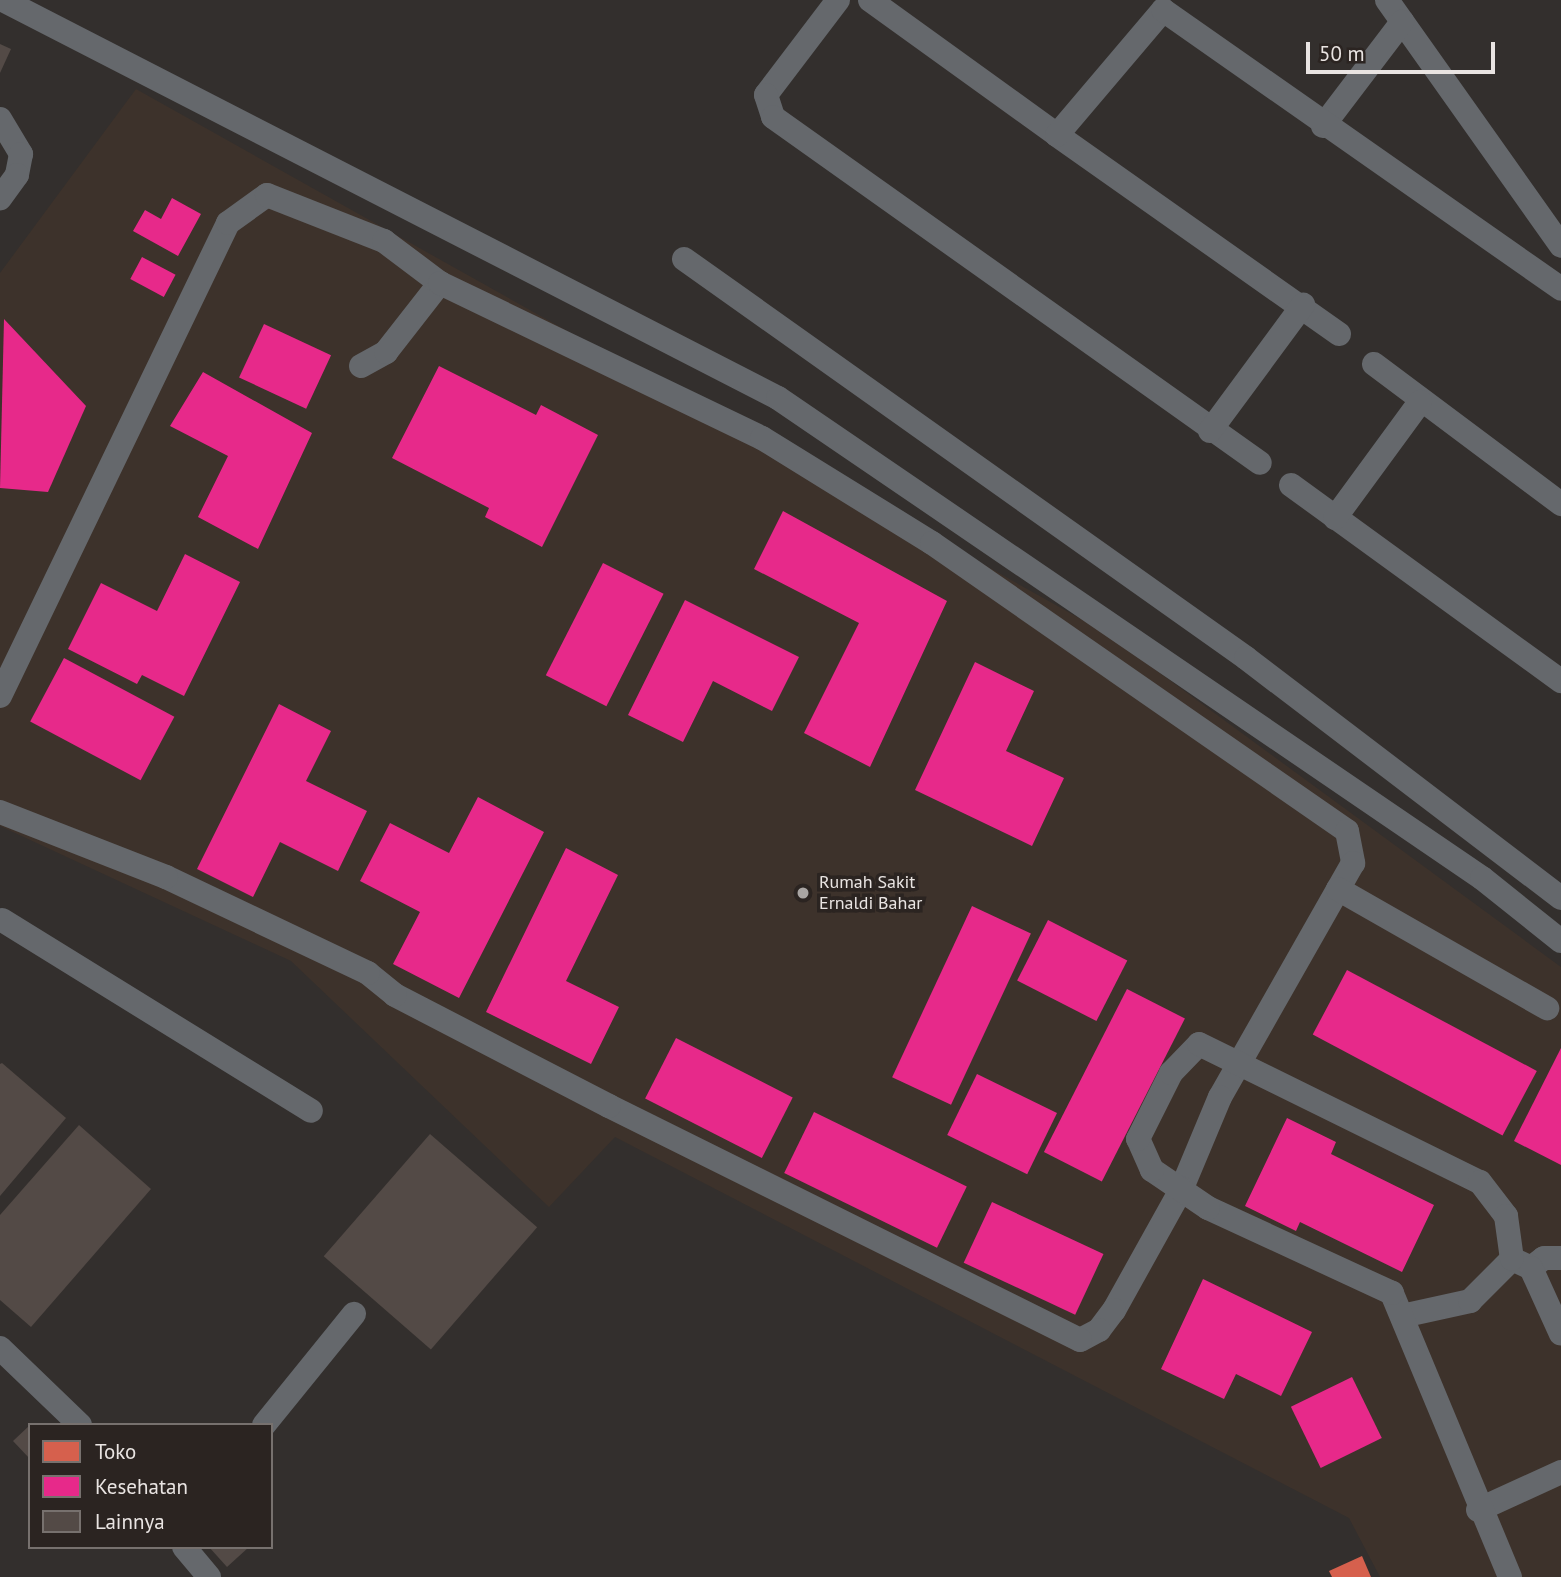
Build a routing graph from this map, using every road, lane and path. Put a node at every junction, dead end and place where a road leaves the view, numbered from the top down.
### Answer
1 (3, 0) edge
2 (838, 0) edge
3 (870, 0) edge
4 (1387, 0) edge
5 (1161, 3) edge
6 (1402, 22) junction
7 (0, 120) edge
8 (1323, 126) junction
9 (1057, 135) junction
10 (0, 198) edge
11 (1561, 246) edge
12 (684, 259) dead end
13 (440, 283) junction
14 (1561, 289) edge
15 (1303, 305) junction
16 (1339, 334) dead end
17 (1374, 364) dead end
18 (360, 366) dead end
19 (1420, 402) junction
20 (1210, 431) junction
21 (1260, 463) dead end
22 (1291, 485) dead end
23 (1561, 504) edge
24 (1335, 518) junction
25 (1561, 681) edge
26 (0, 695) edge
27 (0, 812) edge
28 (1338, 889) junction
29 (1561, 898) edge
30 (1, 921) edge
31 (1561, 942) edge
32 (1547, 1008) dead end
33 (1240, 1065) junction
34 (311, 1111) dead end
35 (1182, 1188) junction
36 (1561, 1258) edge
37 (1521, 1264) junction
38 (354, 1314) dead end
39 (1402, 1316) junction
40 (1561, 1334) edge
41 (0, 1348) edge
42 (78, 1423) edge
43 (266, 1423) edge
44 (1561, 1472) edge
45 (1478, 1510) junction
46 (186, 1549) edge
47 (209, 1577) edge
48 (1510, 1577) edge

1 - 31 street
2 - 20 street
3 - 9 street
4 - 6 street
5 - 8 street
5 - 9 street
6 - 8 street
6 - 11 street
7 - 10 street
8 - 14 street
9 - 15 street
12 - 29 street
13 - 18 street
13 - 26 street
13 - 28 street
15 - 16 street
15 - 20 street
17 - 19 street
19 - 23 street
19 - 24 street
20 - 21 street
22 - 24 street
24 - 25 street
27 - 35 street
28 - 32 street
28 - 33 street
30 - 34 street
33 - 35 street
33 - 35 street
33 - 37 street
35 - 39 street
36 - 37 street
37 - 39 street
37 - 40 street
38 - 43 street
39 - 45 street
41 - 42 street
44 - 45 street
45 - 48 street
46 - 47 street

